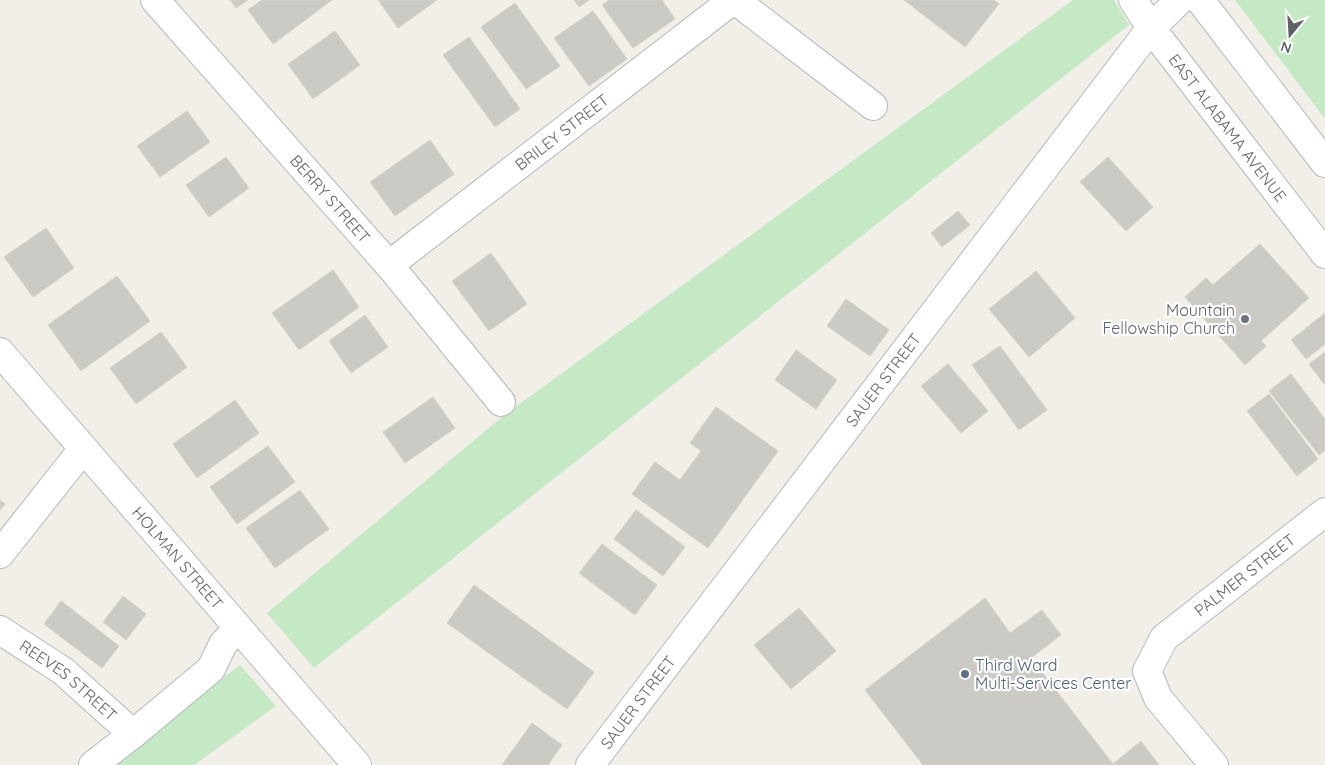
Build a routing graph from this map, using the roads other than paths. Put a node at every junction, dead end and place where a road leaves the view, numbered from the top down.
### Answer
1 (155, 0) edge
2 (734, 0) edge
3 (1133, 0) edge
4 (1180, 0) edge
5 (1200, 0) edge
6 (1151, 28) junction
7 (873, 106) dead end
8 (1325, 163) edge
9 (1325, 254) edge
10 (388, 265) junction
11 (0, 352) edge
12 (502, 402) dead end
13 (83, 449) junction
14 (1325, 512) edge
15 (0, 554) edge
16 (238, 628) junction
17 (0, 630) edge
18 (133, 734) junction
19 (93, 765) edge
20 (357, 765) edge
21 (590, 765) edge
22 (1214, 765) edge

1 - 10 street, BERRY STREET
2 - 7 street
2 - 10 street, BRILEY STREET
3 - 6 street, EAST ALABAMA AVENUE
4 - 6 street, SAUER STREET
5 - 8 street
6 - 9 street, EAST ALABAMA AVENUE
6 - 21 street, SAUER STREET
10 - 12 street, BERRY STREET
11 - 13 street, HOLMAN STREET
13 - 15 street
13 - 16 street, HOLMAN STREET
14 - 22 street, PALMER STREET
16 - 18 street
16 - 20 street, HOLMAN STREET
17 - 18 street, REEVES STREET
18 - 19 street

